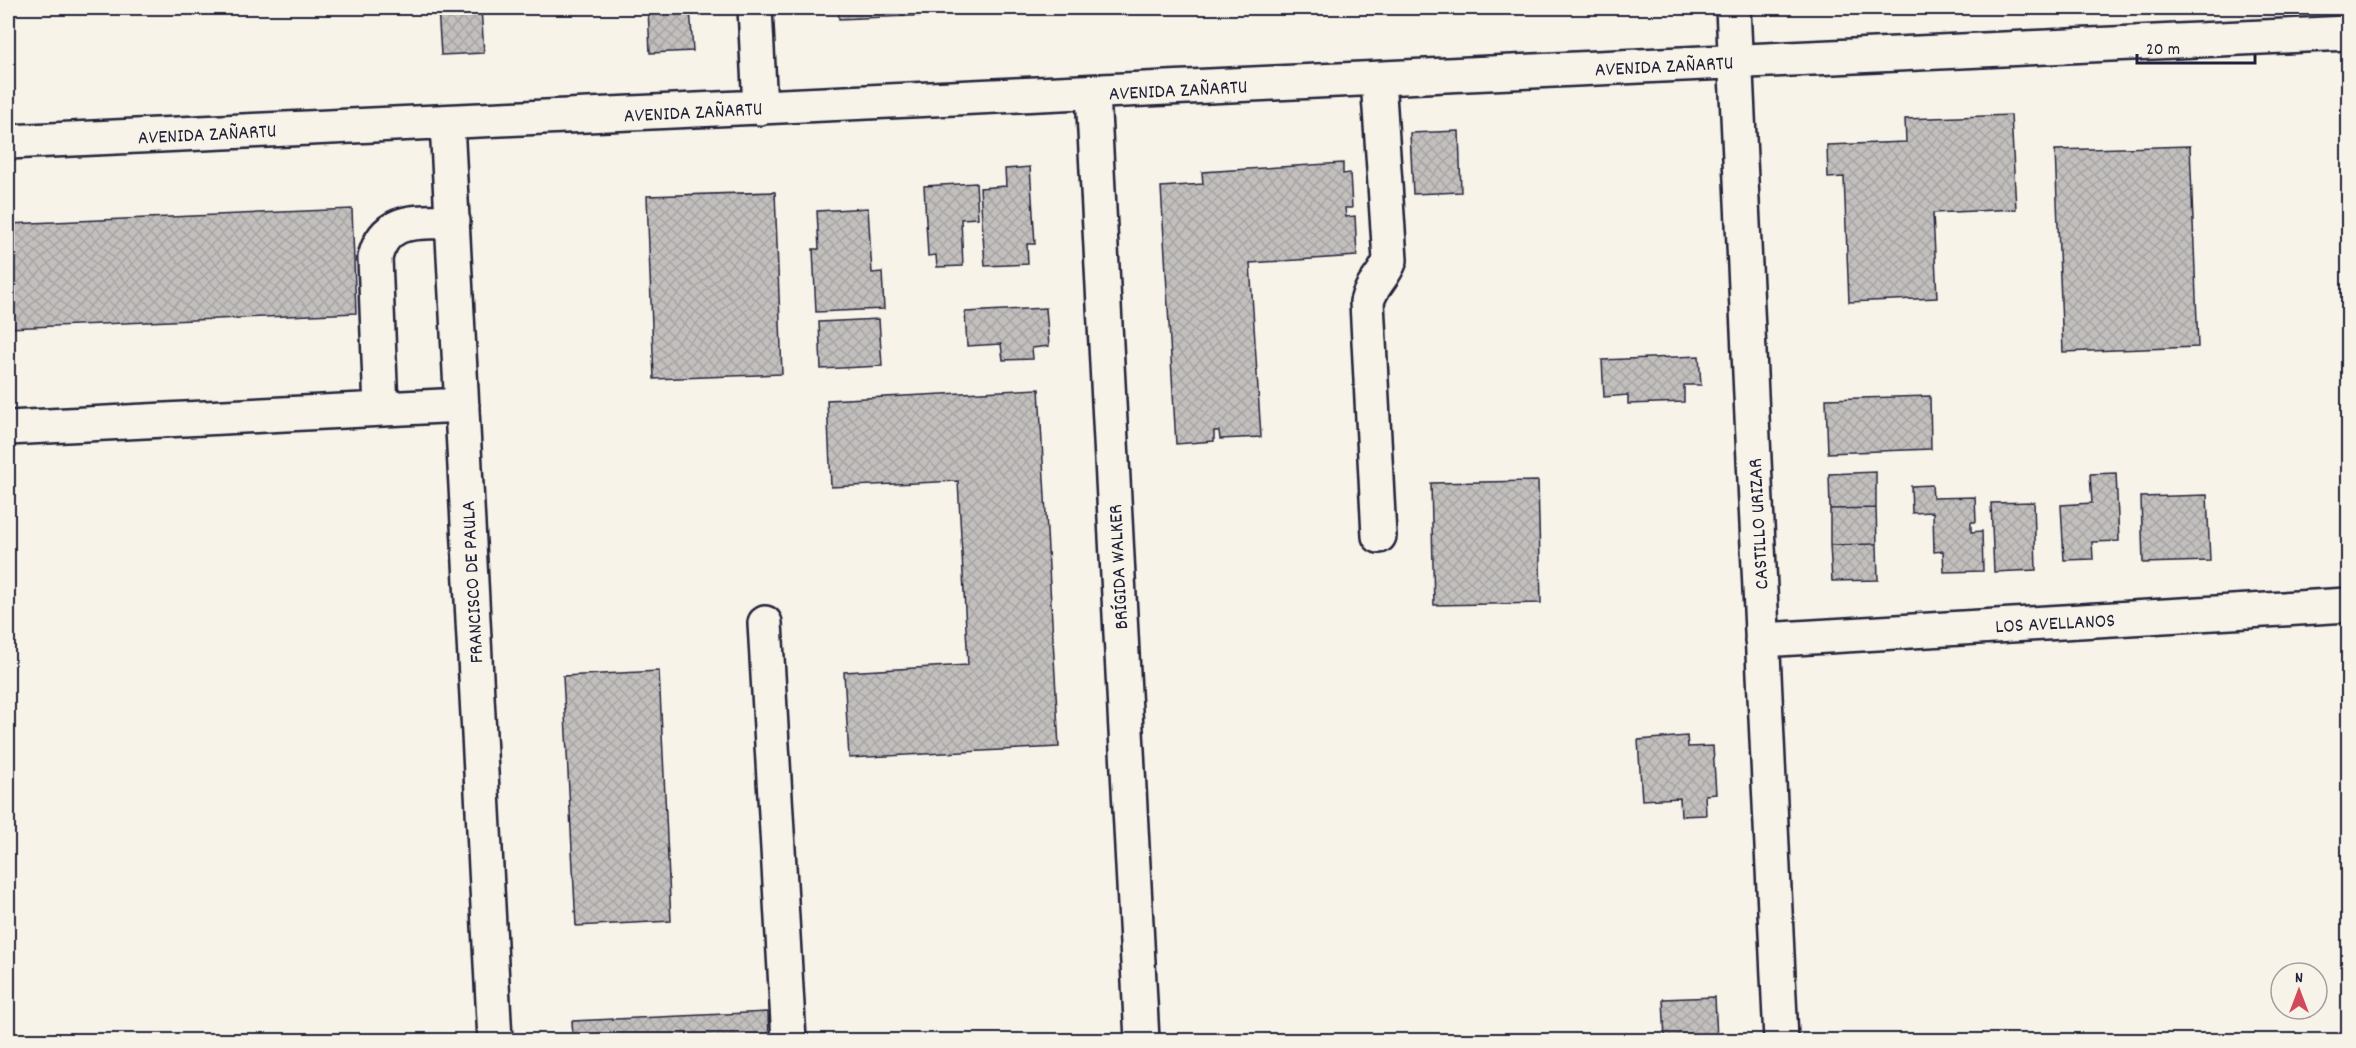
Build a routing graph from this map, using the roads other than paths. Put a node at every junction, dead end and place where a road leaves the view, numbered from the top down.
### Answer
1 (755, 8) edge
2 (1733, 8) edge
3 (2349, 33) edge
4 (1735, 62) junction
5 (1378, 79) junction
6 (1093, 93) junction
7 (760, 108) junction
8 (447, 123) junction
9 (8, 142) edge
10 (453, 221) junction
11 (462, 405) junction
12 (381, 409) junction
13 (8, 428) edge
14 (1379, 536) dead end
15 (2349, 605) edge
16 (765, 623) dead end
17 (1762, 640) junction
18 (495, 1041) edge
19 (789, 1041) edge
20 (1142, 1041) edge
21 (1781, 1041) edge

1 - 7 street
2 - 4 street, CASTILLO URIZAR
3 - 4 street, AVENIDA ZAÑARTU
4 - 5 street, AVENIDA ZAÑARTU
4 - 17 street, CASTILLO URIZAR
5 - 6 street, AVENIDA ZAÑARTU
5 - 14 street
6 - 7 street, AVENIDA ZAÑARTU
6 - 20 street, BRÍGIDA WALKER
7 - 8 street, AVENIDA ZAÑARTU
8 - 9 street, AVENIDA ZAÑARTU
8 - 10 street, FRANCISCO DE PAULA
10 - 11 street, FRANCISCO DE PAULA
10 - 12 street
11 - 12 street
11 - 18 street, FRANCISCO DE PAULA
12 - 13 street
15 - 17 street, LOS AVELLANOS
16 - 19 street
17 - 21 street, CASTILLO URIZAR

